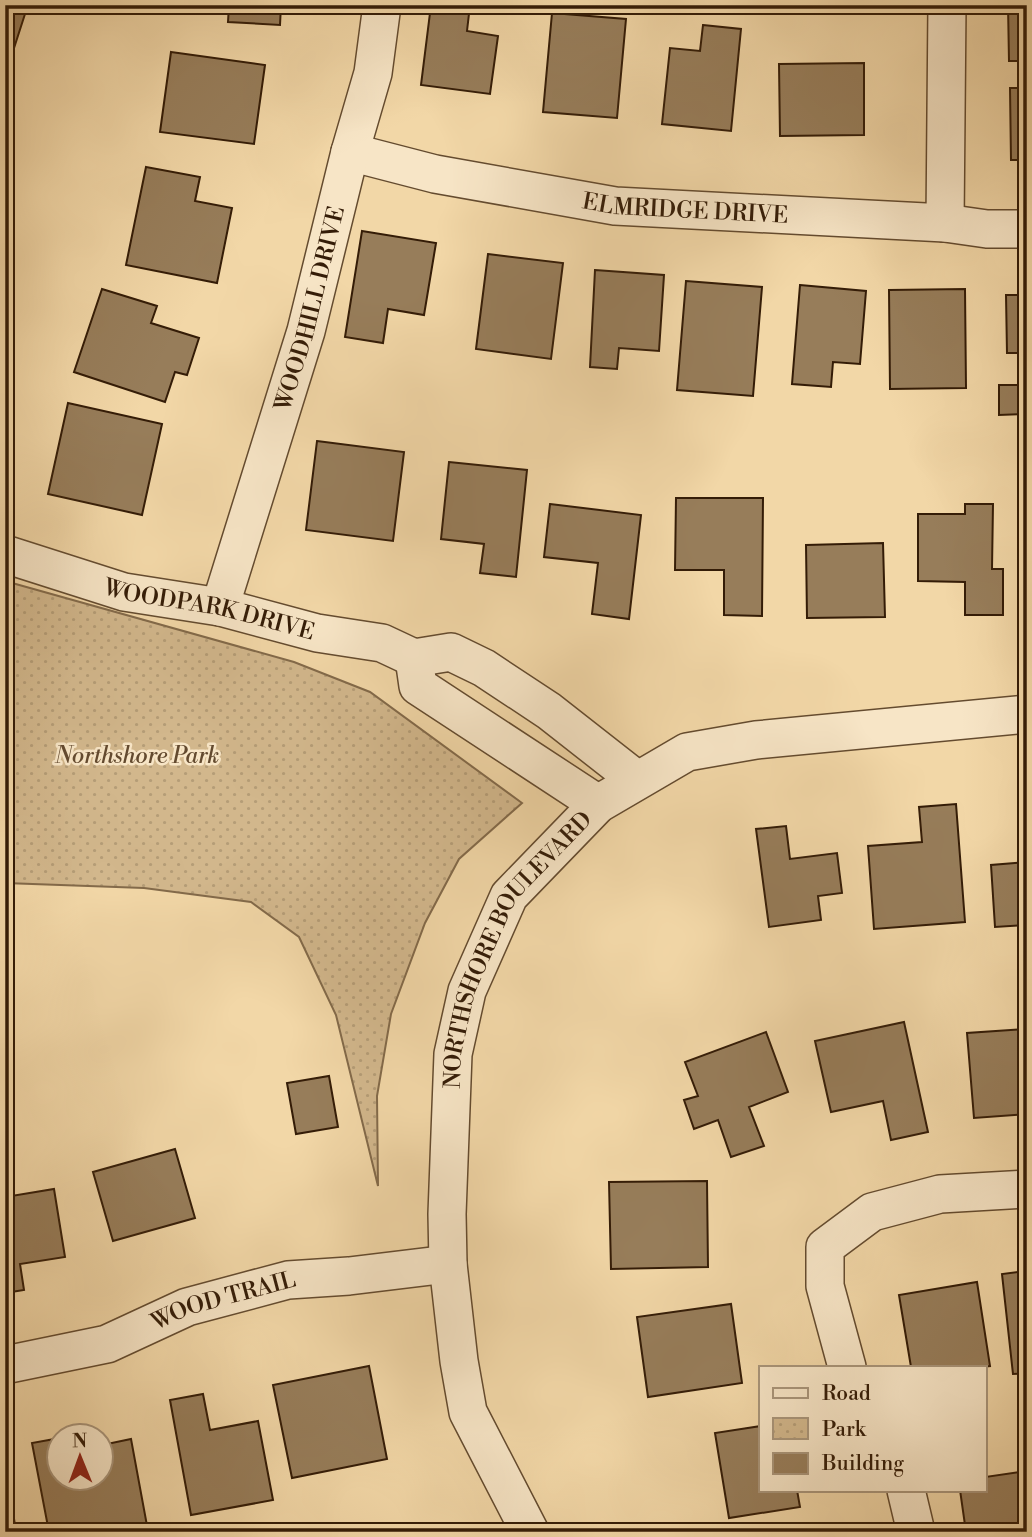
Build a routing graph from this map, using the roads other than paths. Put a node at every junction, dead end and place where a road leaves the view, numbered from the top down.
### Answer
1 (382, 5) edge
2 (947, 5) edge
3 (350, 152) junction
4 (945, 223) junction
5 (1027, 229) edge
6 (5, 554) edge
7 (220, 607) junction
8 (414, 658) junction
9 (1027, 714) edge
10 (637, 780) junction
11 (598, 804) junction
12 (1027, 1189) edge
13 (448, 1264) junction
14 (5, 1365) edge
15 (847, 1366) edge
16 (906, 1492) edge
17 (530, 1532) edge
18 (916, 1532) edge

1 - 3 street, WOODHILL DRIVE
2 - 4 street
3 - 4 street, ELMRIDGE DRIVE
3 - 7 street, WOODHILL DRIVE
4 - 5 street, ELMRIDGE DRIVE
6 - 7 street, WOODPARK DRIVE
7 - 8 street, WOODPARK DRIVE
8 - 10 street
8 - 11 street
9 - 10 street, NORTHSHORE BOULEVARD
10 - 11 street, NORTHSHORE BOULEVARD
11 - 13 street, NORTHSHORE BOULEVARD
12 - 15 street
13 - 14 street, WOOD TRAIL
13 - 17 street, NORTHSHORE BOULEVARD
16 - 18 street

